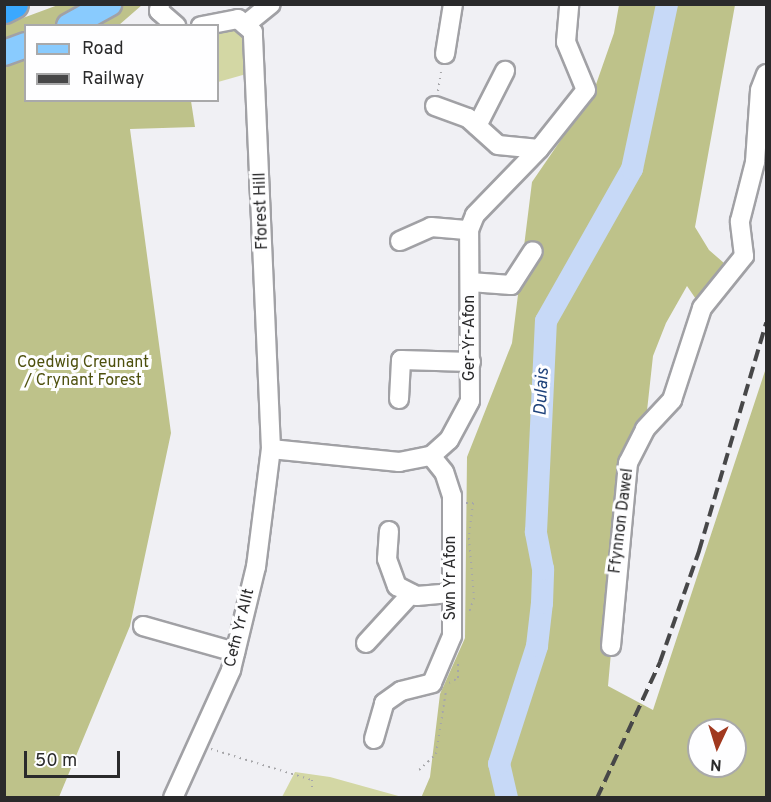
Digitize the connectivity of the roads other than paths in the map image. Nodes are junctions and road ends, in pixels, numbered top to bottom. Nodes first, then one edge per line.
1 (14, 4) edge
2 (109, 4) edge
3 (160, 4) edge
4 (272, 4) edge
5 (453, 4) edge
6 (568, 4) edge
7 (4, 9) edge
8 (73, 24) edge
9 (174, 24) edge
10 (212, 24) edge
11 (245, 25) junction
12 (24, 46) edge
13 (4, 53) edge
14 (445, 54) road end
15 (505, 71) dead end
16 (766, 74) edge
17 (435, 106) road end
18 (477, 126) junction
19 (539, 149) junction
20 (469, 230) junction
21 (400, 242) dead end
22 (533, 251) dead end
23 (470, 282) junction
24 (471, 362) junction
25 (399, 399) dead end
26 (271, 449) junction
27 (431, 456) junction
28 (389, 531) dead end
29 (450, 593) junction
30 (411, 594) junction
31 (144, 626) dead end
32 (366, 643) dead end
33 (611, 646) dead end
34 (235, 652) junction
35 (374, 740) dead end
36 (173, 798) edge

1 - 7 highway
2 - 8 main road
3 - 9 street
4 - 11 street
5 - 14 street
6 - 19 street
10 - 11 street
11 - 26 street, Fforest Hill
12 - 13 main road
15 - 18 street
16 - 33 street, Ffynnon Dawel
17 - 18 street
18 - 19 street
19 - 20 street
20 - 21 street
20 - 23 street, Ger-Yr-Afon
22 - 23 street
23 - 24 street, Ger-Yr-Afon
24 - 25 street
24 - 27 street, Ger-Yr-Afon
26 - 27 street
26 - 34 street, Cefn Yr Allt
27 - 29 street, Swn Yr Afon
28 - 30 street
29 - 30 street
29 - 35 street, Swn Yr Afon
30 - 32 street
31 - 34 street
34 - 36 street, Cefn Yr Allt

